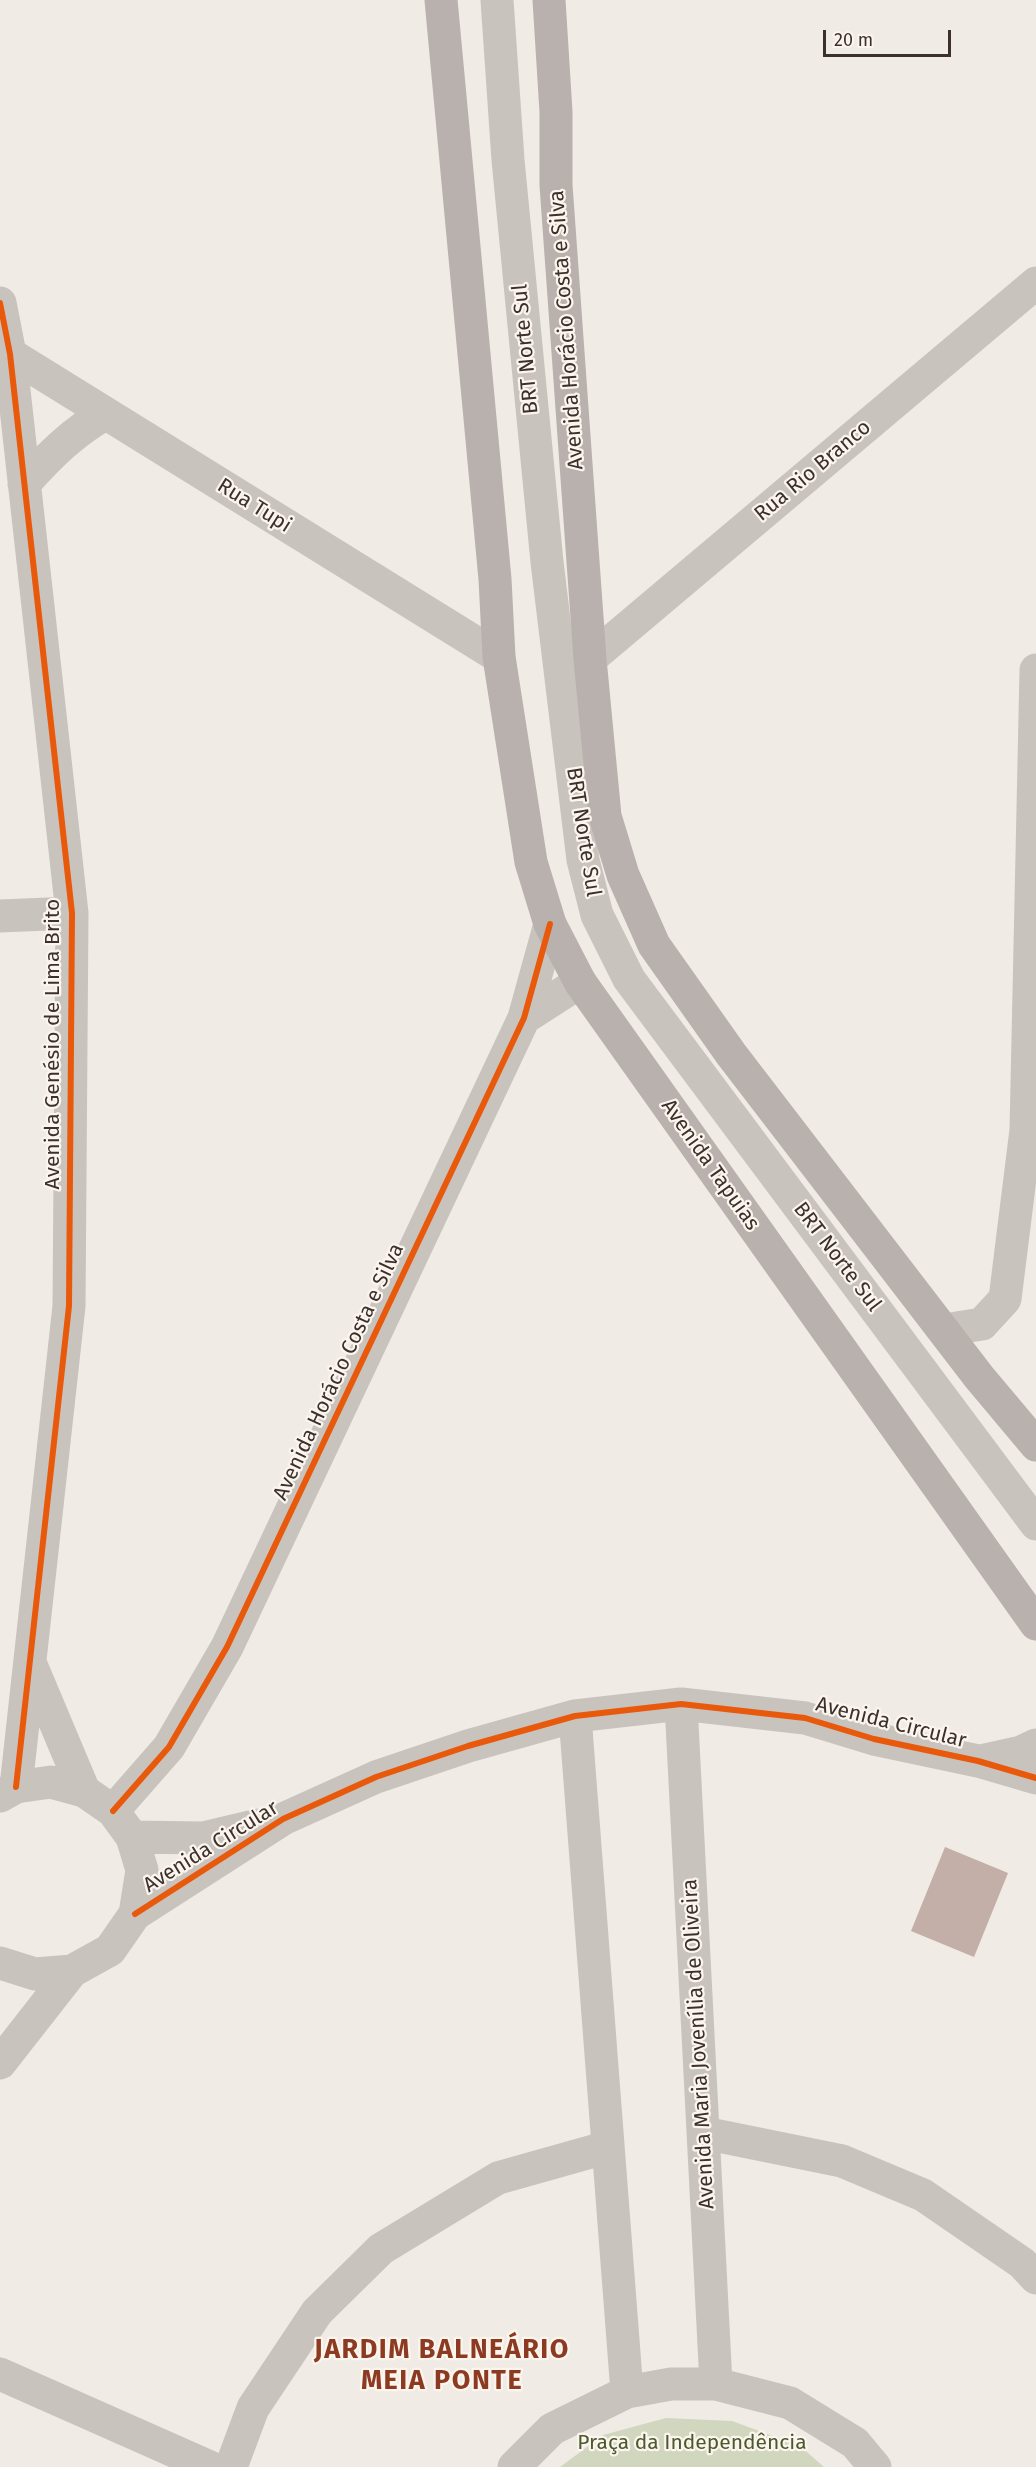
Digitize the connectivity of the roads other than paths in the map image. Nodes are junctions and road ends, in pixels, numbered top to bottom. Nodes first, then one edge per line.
1 (441, 0) edge
2 (497, 0) edge
3 (549, 0) edge
4 (1036, 283) edge
5 (0, 303) edge
6 (10, 354) junction
7 (105, 414) junction
8 (24, 484) junction
9 (499, 657) junction
10 (590, 659) junction
11 (1036, 670) edge
12 (1035, 792) edge
13 (72, 913) junction
14 (0, 916) edge
15 (550, 924) junction
16 (580, 982) junction
17 (524, 1018) junction
18 (1026, 1130) junction
19 (1036, 1170) edge
20 (944, 1330) junction
21 (1036, 1445) edge
22 (1036, 1524) edge
23 (1036, 1624) edge
24 (30, 1664) junction
25 (681, 1704) junction
26 (575, 1716) junction
27 (1036, 1745) edge
28 (978, 1761) junction
29 (1036, 1778) edge
30 (8, 1791) edge
31 (84, 1791) junction
32 (113, 1811) junction
33 (283, 1819) junction
34 (132, 1837) junction
35 (135, 1914) junction
36 (0, 1963) edge
37 (72, 1971) junction
38 (0, 2063) edge
39 (704, 2133) junction
40 (608, 2147) junction
41 (1036, 2278) edge
42 (0, 2374) edge
43 (716, 2384) junction
44 (627, 2392) junction
45 (210, 2467) edge
46 (231, 2467) edge
47 (514, 2467) edge
48 (875, 2467) edge

1 - 9 main road
2 - 22 street, BRT Norte Sul
3 - 10 main road, Avenida Horácio Costa e Silva
4 - 10 street, Rua Rio Branco
5 - 6 street, Avenida Genésio de Lima Brito
6 - 7 street, Rua Tupi
6 - 8 street, Avenida Genésio de Lima Brito
7 - 8 street
7 - 9 street, Rua Tupi
8 - 13 street, Avenida Genésio de Lima Brito
9 - 15 main road, Avenida Tapuias
10 - 20 main road
11 - 12 street
12 - 18 street
13 - 14 street
13 - 24 street, Avenida Genésio de Lima Brito
15 - 16 main road, Avenida Tapuias
15 - 17 street, Avenida Horácio Costa e Silva
16 - 17 street
16 - 23 main road, Avenida Tapuias
17 - 32 street, Avenida Horácio Costa e Silva
18 - 19 street
18 - 20 street
20 - 21 main road
24 - 30 street, Avenida Genésio de Lima Brito
24 - 31 street, Avenida Genésio de Lima Brito
25 - 26 street, Avenida Circular
25 - 28 street, Avenida Circular
25 - 39 street, Avenida Maria Jovenília de Oliveira
26 - 33 street, Avenida Circular
26 - 40 street
27 - 28 street, Avenida Circular
28 - 29 street, Avenida Circular
30 - 31 street
31 - 32 street
32 - 34 street
33 - 34 street, Avenida Circular
33 - 35 street, Avenida Circular
34 - 35 street
35 - 37 street
36 - 37 street
37 - 38 street
39 - 41 street
39 - 43 street, Avenida Maria Jovenília de Oliveira
40 - 44 street
40 - 46 street
42 - 45 street
43 - 44 street
43 - 48 street
44 - 47 street

